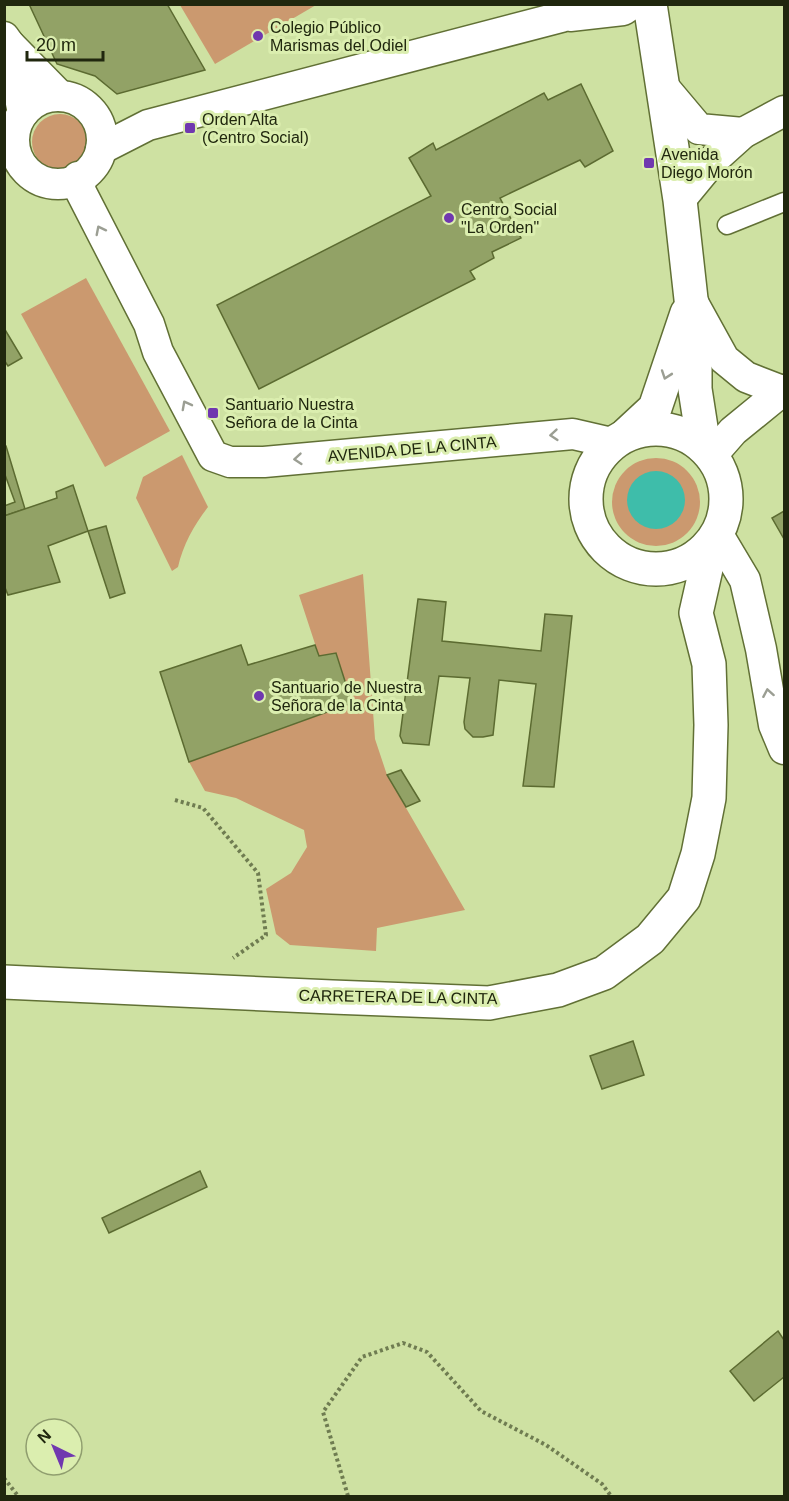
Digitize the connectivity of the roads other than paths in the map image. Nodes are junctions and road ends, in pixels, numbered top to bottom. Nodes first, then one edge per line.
1 (592, 4) edge
2 (642, 6) edge
3 (561, 16) junction
4 (7, 40) edge
5 (662, 86) junction
6 (60, 96) junction
7 (784, 111) edge
8 (96, 117) junction
9 (147, 125) junction
10 (699, 129) junction
11 (12, 132) edge
12 (743, 133) junction
13 (101, 149) junction
14 (674, 160) junction
15 (713, 160) junction
16 (78, 177) junction
17 (680, 200) junction
18 (784, 203) edge
19 (727, 225) dead end
20 (691, 299) junction
21 (783, 390) edge
22 (619, 438) junction
23 (708, 451) junction
24 (715, 537) junction
25 (650, 569) junction
26 (696, 613) junction
27 (784, 749) edge
28 (4, 982) edge

1 - 3 street
2 - 3 street
2 - 5 main road
3 - 9 street
4 - 6 street
4 - 11 street
5 - 10 street
5 - 14 main road
6 - 8 street
6 - 11 street
7 - 12 street
8 - 9 street
8 - 13 street
9 - 13 street
10 - 12 street
10 - 14 street
11 - 16 street
12 - 15 street
13 - 16 street
14 - 15 street
14 - 17 main road
15 - 17 street
22 -> 16 street, AVENIDA DE LA CINTA
17 - 20 main road
18 - 19 street
20 - 21 street
20 -> 22 main road
20 - 23 main road
21 - 23 street
22 - 23 main road
22 - 25 main road
23 - 24 main road
24 - 25 main road
24 - 26 main road, CARRETERA DE LA CINTA
27 -> 24 street
25 - 26 main road
26 - 28 main road, CARRETERA DE LA CINTA

